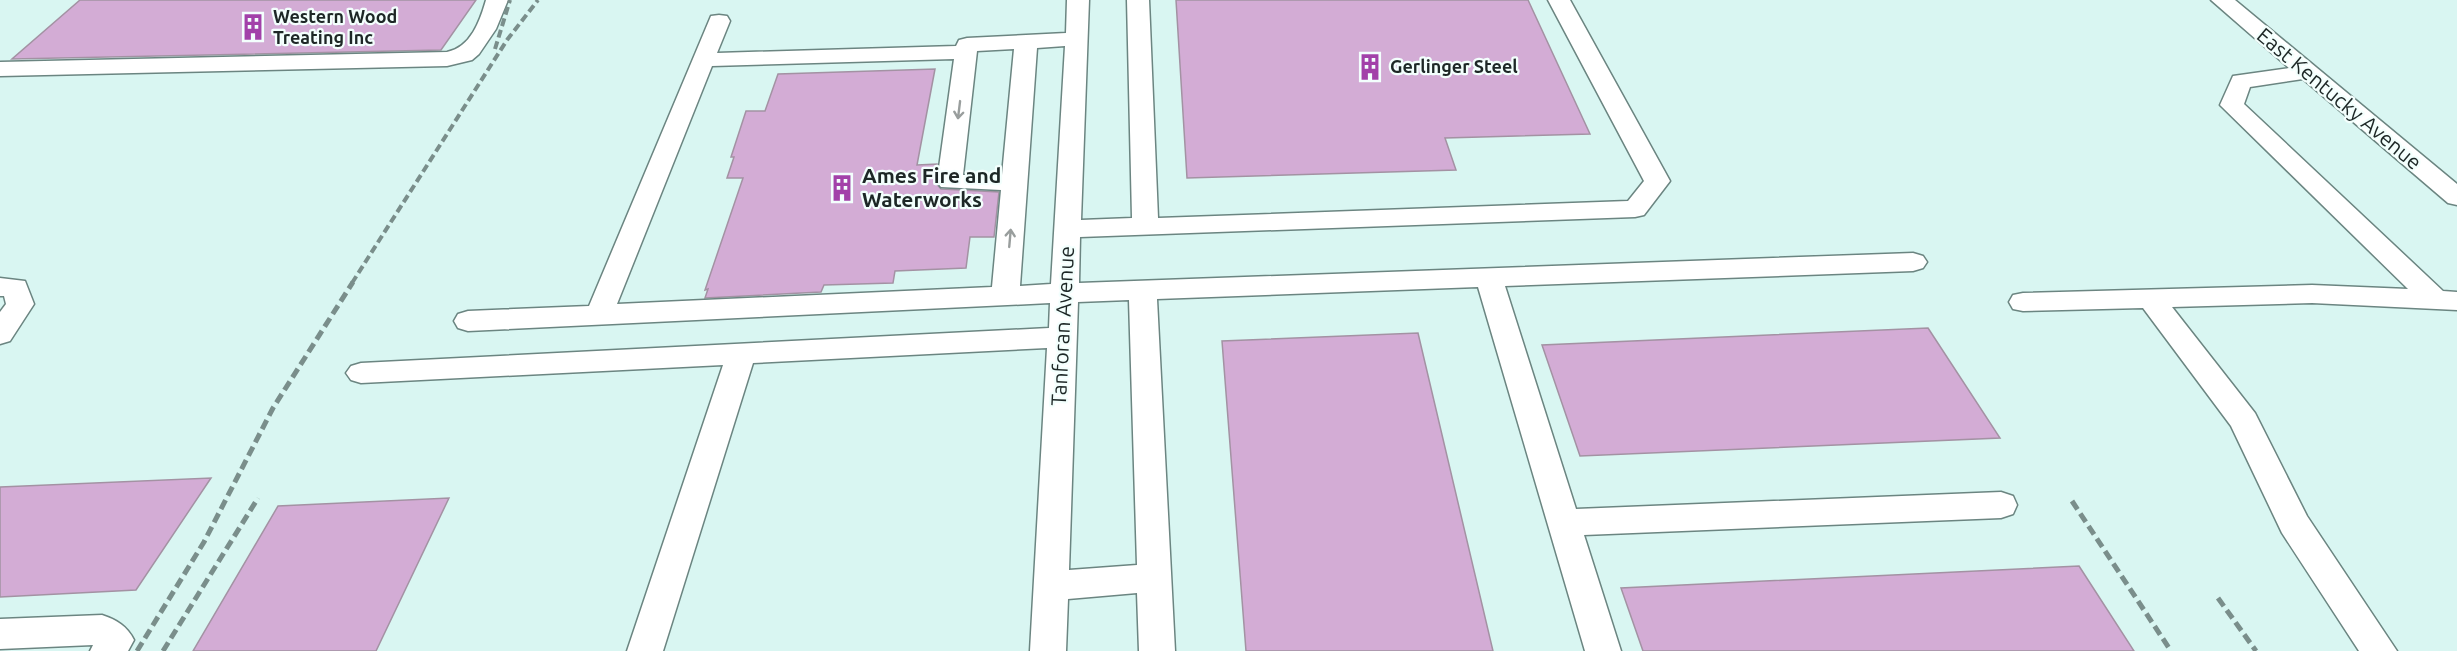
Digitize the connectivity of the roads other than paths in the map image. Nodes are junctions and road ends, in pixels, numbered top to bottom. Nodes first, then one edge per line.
1 (497, 0) edge
2 (1078, 0) edge
3 (1138, 0) edge
4 (1559, 0) edge
5 (2222, 0) edge
6 (719, 21) dead end
7 (1076, 39) junction
8 (1026, 43) junction
9 (966, 52) junction
10 (703, 60) junction
11 (0, 69) edge
12 (2308, 72) junction
13 (1014, 183) junction
14 (2457, 197) edge
15 (1145, 227) junction
16 (1067, 229) junction
17 (1913, 262) dead end
18 (1489, 278) junction
19 (0, 287) edge
20 (1143, 290) junction
21 (1064, 293) junction
22 (1005, 296) junction
23 (2150, 298) junction
24 (2446, 299) edge
25 (2023, 302) dead end
26 (599, 315) junction
27 (468, 321) dead end
28 (0, 334) edge
29 (1062, 337) junction
30 (741, 354) junction
31 (361, 374) dead end
32 (2001, 505) dead end
33 (1564, 523) junction
34 (1154, 578) junction
35 (1051, 586) junction
36 (0, 634) edge
37 (108, 651) edge
38 (645, 651) edge
39 (1048, 651) edge
40 (1157, 651) edge
41 (1603, 651) edge
42 (2379, 651) edge

1 - 11 street
2 - 7 street, Tanforan Avenue
3 - 15 street
4 - 15 street
5 - 12 street, East Kentucky Avenue
6 - 10 street
7 - 8 street
7 - 16 street, Tanforan Avenue
8 - 9 street
8 - 13 street
9 - 10 street
9 -> 13 street
10 - 26 street
12 - 14 street, East Kentucky Avenue
12 - 24 street
22 -> 13 street
15 - 16 street
16 - 21 street, Tanforan Avenue
17 - 18 street
18 - 20 street
18 - 33 street
19 - 28 street
20 - 21 street
20 - 34 street
21 - 22 street
21 - 29 street, Tanforan Avenue
22 - 26 street
23 - 24 street
23 - 25 street
23 - 42 street
26 - 27 street
29 - 30 street
29 - 35 street, Tanforan Avenue
30 - 31 street
30 - 38 street
32 - 33 street
33 - 41 street
34 - 35 street
34 - 40 street
35 - 39 street, Tanforan Avenue
36 - 37 street

